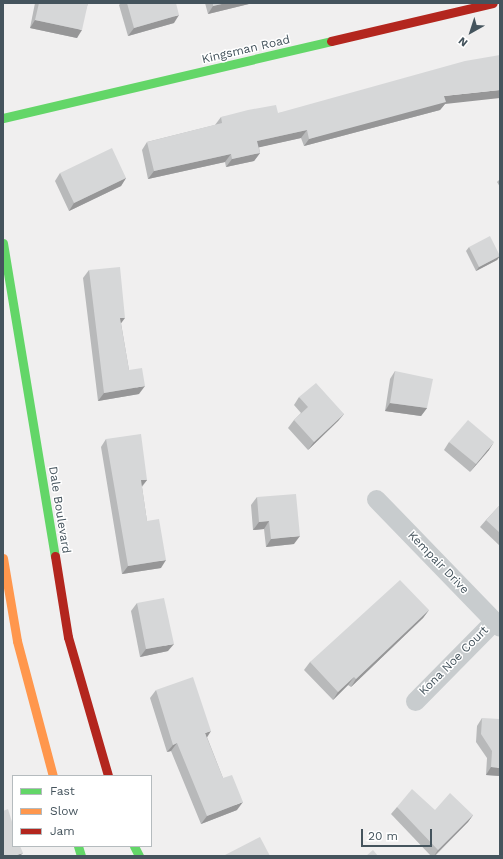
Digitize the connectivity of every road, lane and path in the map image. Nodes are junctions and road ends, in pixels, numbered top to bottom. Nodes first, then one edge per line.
1 (493, 3) edge
2 (3, 118) edge
3 (3, 243) edge
4 (376, 499) dead end
5 (3, 558) edge
6 (497, 624) edge
7 (415, 701) dead end
8 (53, 775) edge
9 (108, 775) edge
10 (134, 847) edge
11 (139, 856) edge

1 - 2 main road, Kingsman Road
3 - 9 main road, Dale Boulevard
4 - 6 street, Kempair Drive
5 - 8 main road
6 - 7 street, Kona Noe Court
10 - 11 main road

